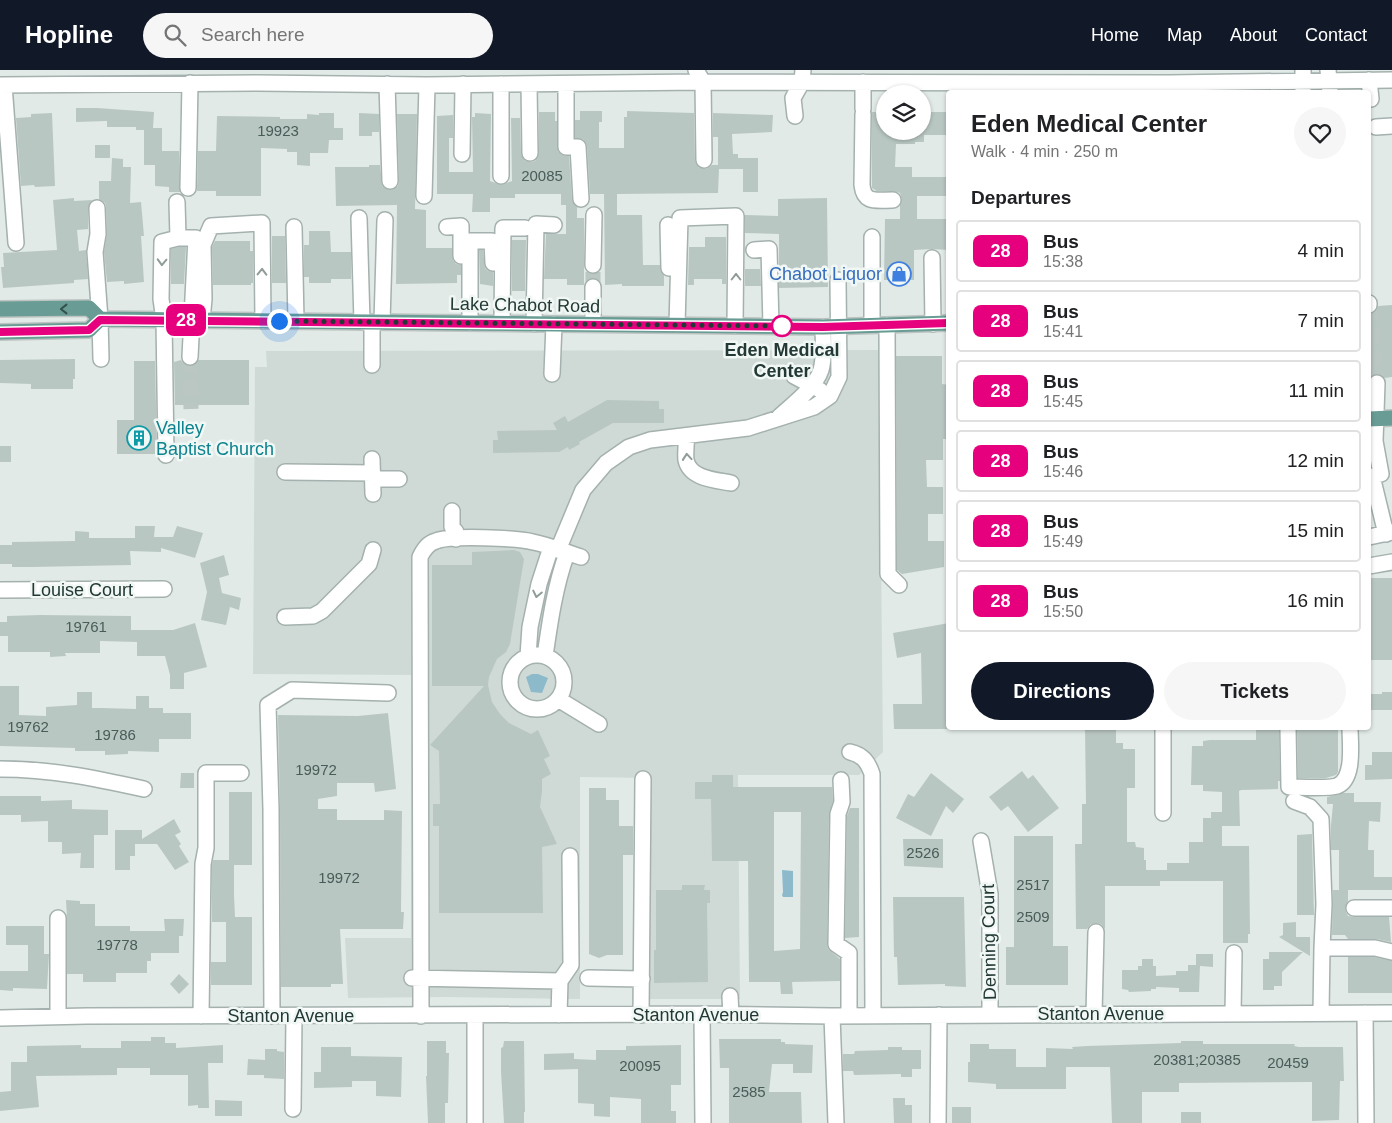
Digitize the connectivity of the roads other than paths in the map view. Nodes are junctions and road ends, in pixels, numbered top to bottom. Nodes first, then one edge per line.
1 (257, 76) edge
2 (314, 76) edge
3 (700, 76) edge
4 (803, 76) edge
5 (889, 76) edge
6 (1071, 76) edge
7 (1168, 76) edge
8 (34, 77) edge
9 (124, 77) edge
10 (167, 77) edge
11 (408, 77) edge
12 (548, 77) edge
13 (652, 77) edge
14 (982, 77) edge
15 (1381, 77) edge
16 (473, 79) edge
17 (508, 79) edge
18 (1215, 81) edge
19 (1303, 81) edge
20 (1329, 81) edge
21 (1354, 81) edge
22 (863, 82) junction
23 (1030, 82) edge
24 (190, 83) junction
25 (387, 84) junction
26 (427, 84) junction
27 (529, 84) junction
28 (566, 84) junction
29 (2, 85) edge
30 (1196, 87) edge
31 (1252, 87) edge
32 (967, 88) edge
33 (1135, 88) edge
34 (1371, 99) dead end
35 (794, 116) dead end
36 (1392, 126) edge
37 (1376, 127) dead end
38 (530, 153) dead end
39 (462, 154) dead end
40 (704, 160) dead end
41 (501, 176) dead end
42 (390, 181) dead end
43 (188, 188) dead end
44 (424, 196) dead end
45 (582, 199) dead end
46 (893, 200) dead end
47 (177, 202) dead end
48 (97, 208) dead end
49 (594, 215) dead end
50 (359, 218) dead end
51 (385, 220) dead end
52 (554, 225) dead end
53 (668, 225) dead end
54 (294, 227) dead end
55 (447, 227) dead end
56 (525, 228) dead end
57 (178, 238) junction
58 (872, 238) dead end
59 (16, 243) dead end
60 (754, 250) dead end
61 (932, 258) dead end
62 (493, 263) dead end
63 (593, 265) tunnel mouth
64 (838, 280) dead end
65 (593, 287) tunnel mouth
66 (0, 309) edge
67 (100, 320) junction
68 (164, 320) junction
69 (197, 320) junction
70 (262, 321) junction
71 (296, 321) junction
72 (372, 322) junction
73 (465, 323) junction
74 (502, 323) junction
75 (946, 323) edge
76 (534, 324) junction
77 (554, 324) junction
78 (593, 324) junction
79 (933, 324) junction
80 (672, 325) junction
81 (887, 325) junction
82 (735, 326) junction
83 (772, 326) junction
84 (830, 326) junction
85 (872, 326) junction
86 (0, 332) edge
87 (190, 357) tunnel mouth
88 (101, 359) dead end
89 (372, 365) dead end
90 (552, 374) dead end
91 (794, 376) dead end
92 (1378, 383) tunnel mouth
93 (812, 385) junction
94 (830, 396) junction
95 (1392, 418) edge
96 (1372, 419) edge
97 (776, 420) junction
98 (686, 436) junction
99 (166, 455) dead end
100 (285, 472) dead end
101 (398, 479) dead end
102 (731, 483) dead end
103 (456, 511) dead end
104 (1389, 533) edge
105 (456, 535) junction
106 (1371, 537) edge
107 (373, 550) dead end
108 (564, 552) junction
109 (1392, 562) edge
110 (1371, 566) edge
111 (899, 585) dead end
112 (0, 590) edge
113 (164, 590) dead end
114 (285, 617) dead end
115 (528, 656) junction
116 (545, 656) junction
117 (388, 693) dead end
118 (558, 699) junction
119 (599, 724) dead end
120 (1163, 730) edge
121 (1288, 730) edge
122 (1350, 730) edge
123 (850, 752) dead end
124 (0, 769) edge
125 (241, 773) dead end
126 (643, 779) dead end
127 (841, 780) dead end
128 (144, 789) dead end
129 (1294, 801) dead end
130 (1163, 813) dead end
131 (981, 841) dead end
132 (570, 856) dead end
133 (1354, 908) dead end
134 (1392, 908) edge
135 (58, 918) dead end
136 (1096, 932) dead end
137 (1322, 948) junction
138 (1392, 952) edge
139 (1234, 953) dead end
140 (415, 978) junction
141 (588, 978) dead end
142 (642, 978) junction
143 (560, 980) junction
144 (730, 996) dead end
145 (1321, 1013) junction
146 (1366, 1013) junction
147 (1392, 1013) edge
148 (702, 1014) junction
149 (939, 1014) junction
150 (990, 1014) junction
151 (1094, 1014) junction
152 (1233, 1014) junction
153 (559, 1015) junction
154 (641, 1015) junction
155 (731, 1015) junction
156 (872, 1015) junction
157 (58, 1016) junction
158 (202, 1016) junction
159 (272, 1016) junction
160 (294, 1016) junction
161 (421, 1016) junction
162 (474, 1016) junction
163 (832, 1016) junction
164 (849, 1016) junction
165 (0, 1018) edge
166 (293, 1109) dead end
167 (475, 1123) edge
168 (703, 1123) edge
169 (836, 1123) edge
170 (938, 1123) edge
171 (1366, 1123) edge

1 - 2 street
1 - 24 street
2 - 25 street
3 - 4 street
3 - 13 street
3 - 40 street
4 - 22 street
4 - 35 street
5 - 22 street
5 - 32 street
6 - 23 street
6 - 33 street
7 - 30 street
7 - 33 street
8 - 9 street
8 - 29 street
9 - 10 street
10 - 24 street
11 - 25 street
11 - 26 street
12 - 27 street
12 - 28 street
13 - 28 street
14 - 23 street
14 - 32 street
15 - 21 street
15 - 34 street
16 - 17 street
16 - 26 street
16 - 39 street
17 - 27 street
17 - 41 street
18 - 30 street
18 - 31 street
19 - 20 street
19 - 31 street
20 - 21 street
22 - 46 street
24 - 43 street
25 - 42 street
26 - 44 street
27 - 38 street
28 - 45 street
29 - 59 street
36 - 37 street
47 - 57 street
48 - 67 street
49 - 63 street
50 - 72 street
51 - 72 street
52 - 76 street
53 - 80 street
54 - 71 street
55 - 73 street
56 - 74 street
57 -> 68 street
57 - 69 street
58 - 85 street
60 - 83 street
61 - 79 street
62 - 73 street
64 - 84 street
65 - 78 street
67 -> 66 main road
67 - 68 main road, Lake Chabot Road
67 - 86 main road, Lake Chabot Road
67 - 88 street
68 - 69 main road, Lake Chabot Road
68 - 99 street
69 - 70 main road, Lake Chabot Road
70 -> 69 street
69 - 87 street
70 - 71 main road, Lake Chabot Road
71 - 72 main road, Lake Chabot Road
72 - 73 main road, Lake Chabot Road
72 - 89 street
73 - 74 main road, Lake Chabot Road
74 - 76 main road, Lake Chabot Road
75 - 79 main road, Lake Chabot Road
76 - 77 main road, Lake Chabot Road
77 - 78 main road, Lake Chabot Road
77 - 90 street
78 - 80 main road, Lake Chabot Road
79 - 81 main road, Lake Chabot Road
80 - 82 main road, Lake Chabot Road
82 -> 80 street
81 - 85 main road, Lake Chabot Road
81 - 111 street
82 - 83 main road, Lake Chabot Road
83 - 84 main road, Lake Chabot Road
84 - 85 main road, Lake Chabot Road
84 - 93 street
84 - 94 street
91 - 93 street
92 - 96 street
93 - 94 street
93 - 97 street
94 - 97 street
95 - 96 main road
96 - 104 street
97 - 98 street
102 -> 98 street
98 - 108 street
100 - 101 street
103 - 105 street
104 - 106 street
105 - 108 street
105 - 140 street
107 - 114 street
108 -> 115 street
108 - 116 street
109 - 110 street
112 - 113 street, Louise Court
115 - 116 street
115 - 118 street
116 - 118 street
117 - 159 street
118 - 119 street
120 - 130 street
121 - 122 street
123 - 156 street
124 - 128 street
125 - 158 street
126 - 142 street
127 - 164 street
129 - 137 street
131 - 150 street, Denning Court
132 - 143 street
133 - 134 street
135 - 157 street
136 - 151 street
137 - 138 street
137 - 145 street
139 - 152 street
140 - 143 street
140 - 161 street
141 - 142 street
142 - 154 street
143 - 153 street
144 - 155 street
145 - 146 street, Stanton Avenue
145 - 152 street, Stanton Avenue
146 - 147 street, Stanton Avenue
146 - 171 street
148 - 154 street, Stanton Avenue
148 - 155 street, Stanton Avenue
148 - 168 street
149 - 150 street, Stanton Avenue
149 - 156 street, Stanton Avenue
149 - 170 street
150 - 151 street, Stanton Avenue
151 - 152 street, Stanton Avenue
153 - 154 street, Stanton Avenue
153 - 162 street, Stanton Avenue
155 - 163 street, Stanton Avenue
156 - 164 street, Stanton Avenue
157 - 158 street, Stanton Avenue
157 - 165 street, Stanton Avenue
158 - 159 street, Stanton Avenue
159 - 160 street, Stanton Avenue
160 - 161 street, Stanton Avenue
160 - 166 street
161 - 162 street, Stanton Avenue
162 - 167 street
163 - 164 street, Stanton Avenue
163 - 169 street

